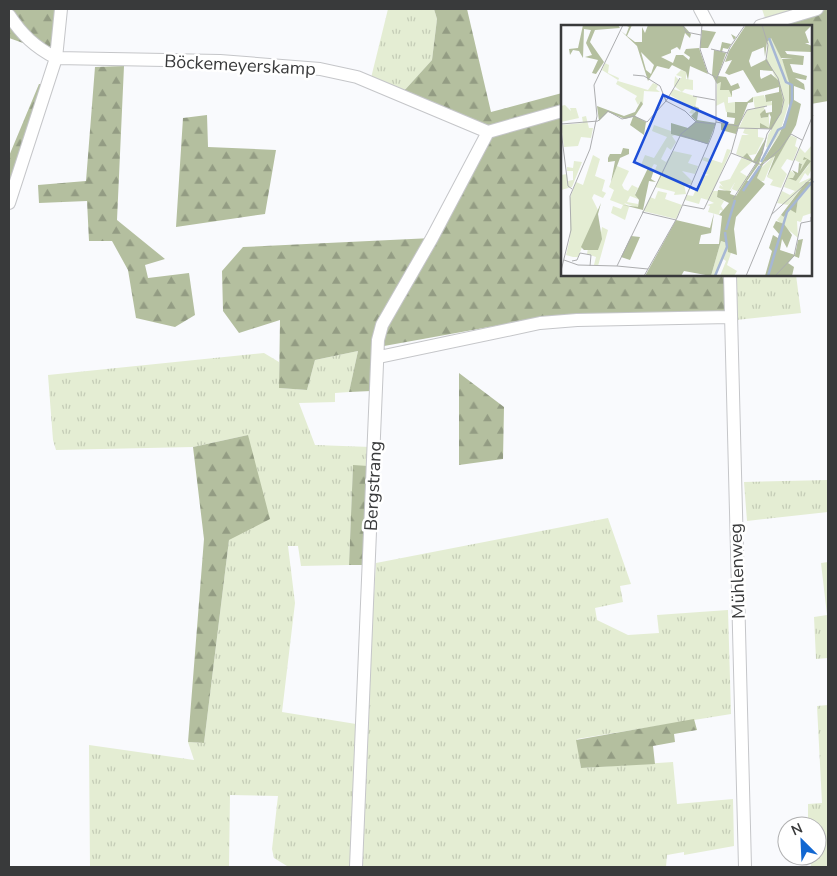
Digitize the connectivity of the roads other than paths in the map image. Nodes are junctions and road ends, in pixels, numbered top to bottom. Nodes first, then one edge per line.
1 (61, 9) edge
2 (700, 9) edge
3 (817, 9) edge
4 (9, 15) edge
5 (708, 25) edge
6 (763, 25) edge
7 (56, 58) junction
8 (561, 111) edge
9 (488, 132) junction
10 (9, 203) edge
11 (730, 276) edge
12 (730, 317) junction
13 (379, 357) junction
14 (356, 867) edge
15 (745, 867) edge

1 - 7 street
2 - 5 street
3 - 6 street
4 - 7 street
7 - 9 street, Böckemeyerskamp
7 - 10 street
8 - 9 street
9 - 13 street, Bergstrang
11 - 12 street, Mühlenweg
12 - 13 street
12 - 15 street, Mühlenweg
13 - 14 street, Bergstrang

